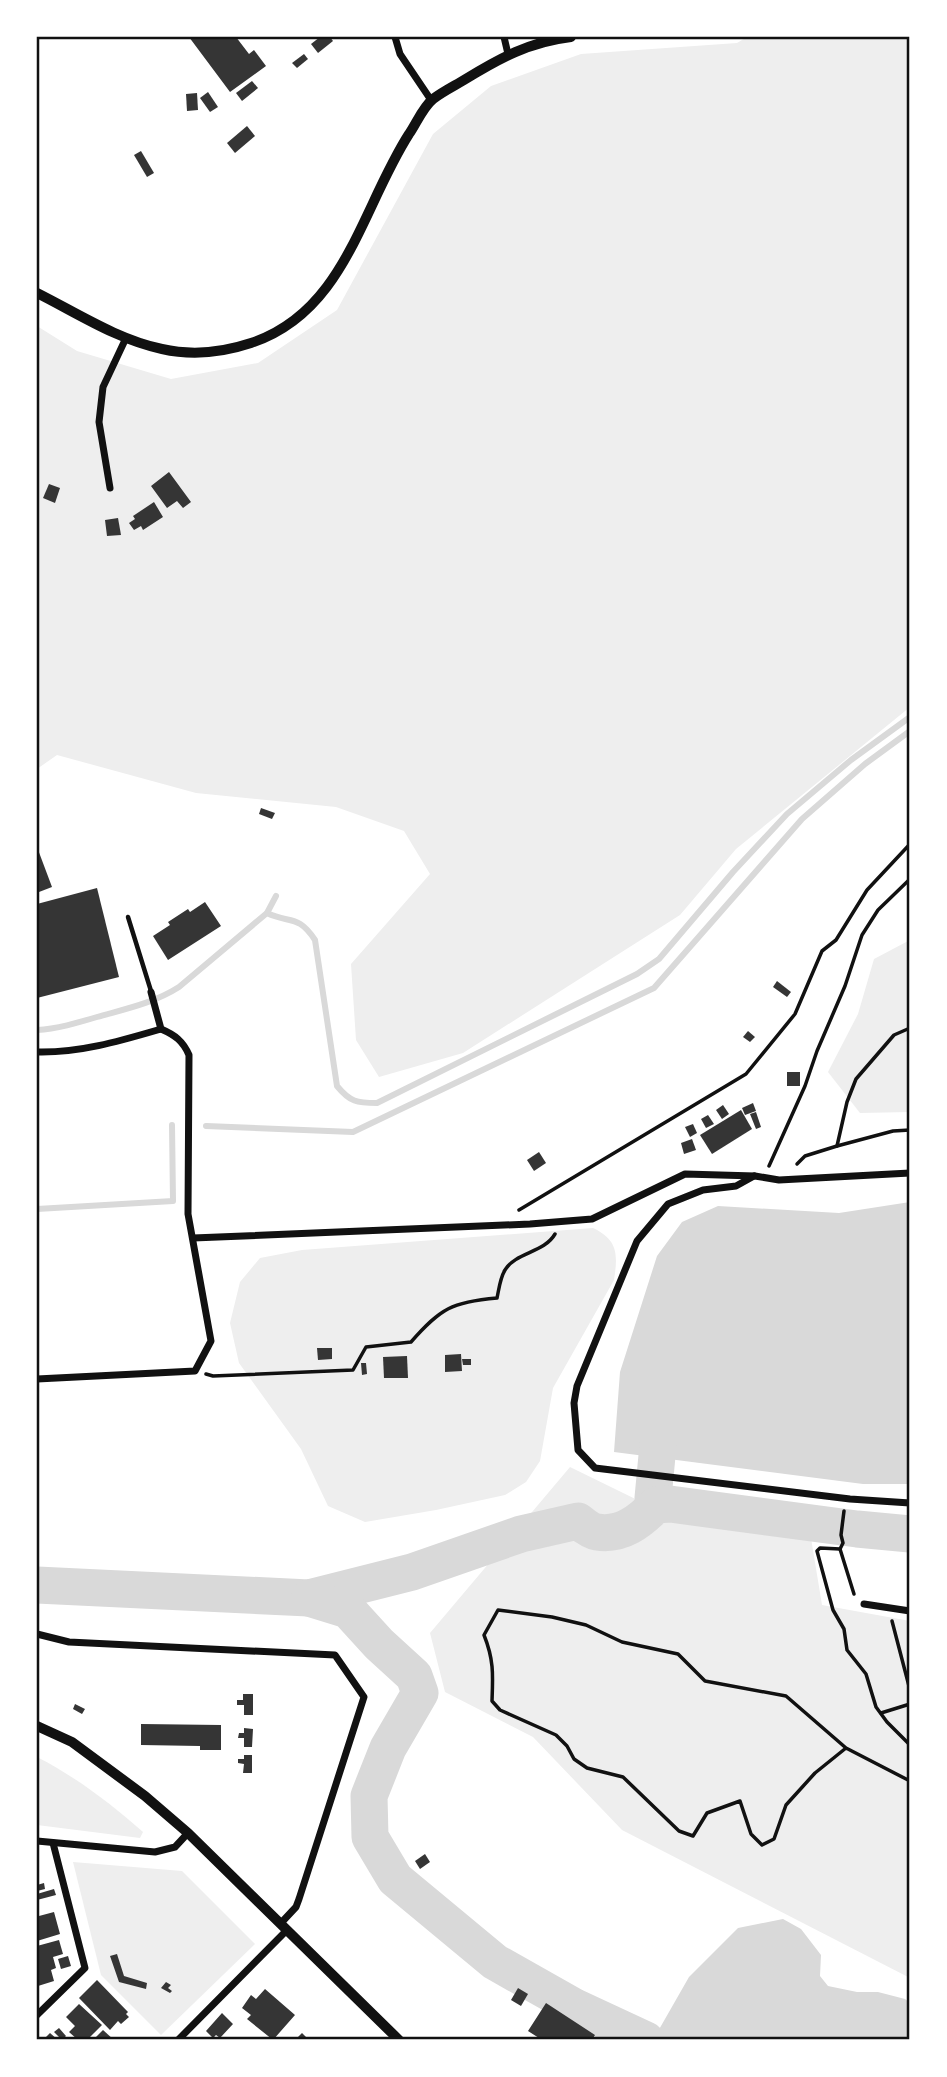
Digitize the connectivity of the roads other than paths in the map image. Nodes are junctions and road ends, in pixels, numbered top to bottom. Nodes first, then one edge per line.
1 (395, 37) edge
2 (504, 37) edge
3 (571, 37) edge
4 (508, 54) junction
5 (431, 100) junction
6 (37, 293) edge
7 (126, 338) junction
8 (110, 488) dead end
9 (128, 917) dead end
10 (151, 992) joint
11 (161, 1029) junction
12 (37, 1052) edge
13 (910, 1173) edge
14 (755, 1176) junction
15 (193, 1238) junction
16 (37, 1379) edge
17 (910, 1503) edge
18 (864, 1604) road end
19 (910, 1611) edge
20 (37, 1634) edge
21 (37, 1726) edge
22 (188, 1833) junction
23 (37, 1841) edge
24 (53, 1843) junction
25 (284, 1926) junction
26 (37, 2015) edge
27 (178, 2040) edge
28 (399, 2040) edge

1 - 5 street
2 - 4 street
3 - 4 street
4 - 5 street
5 - 7 street
6 - 7 street
7 - 8 street
9 - 10 lane
10 - 11 street
11 - 12 street
11 - 15 street
13 - 14 street
14 - 15 street
14 - 17 street
15 - 16 street
18 - 19 street
20 - 25 street
21 - 22 street
22 - 24 street
22 - 25 street
23 - 24 street
24 - 26 street
25 - 27 street
25 - 28 street

